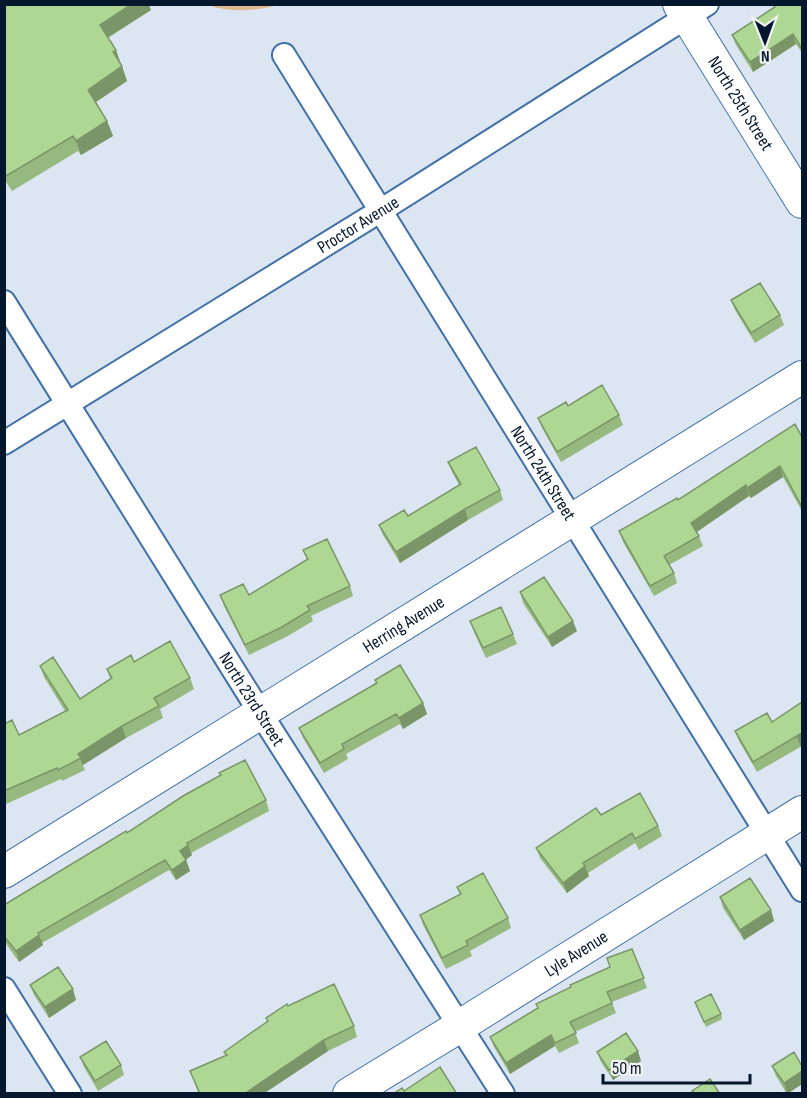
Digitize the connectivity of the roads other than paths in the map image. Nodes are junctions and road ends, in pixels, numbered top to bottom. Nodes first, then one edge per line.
1 (691, 9) edge
2 (284, 55) dead end
3 (802, 202) edge
4 (380, 211) junction
5 (4, 302) edge
6 (802, 377) edge
7 (67, 404) junction
8 (4, 443) edge
9 (573, 521) junction
10 (261, 714) junction
11 (802, 812) edge
12 (767, 834) junction
13 (4, 872) edge
14 (802, 890) edge
15 (4, 989) edge
16 (460, 1026) junction
17 (70, 1094) edge
18 (349, 1094) edge
19 (503, 1094) edge

1 - 3 main road, North 25th Street
1 - 4 street, Proctor Avenue
2 - 4 street, North 24th Street
4 - 7 street, Proctor Avenue
4 - 9 street, North 24th Street
5 - 7 street, North 23rd Street
6 - 9 main road, Herring Avenue
7 - 8 street, Proctor Avenue
7 - 10 street, North 23rd Street
9 - 10 main road, Herring Avenue
9 - 12 street, North 24th Street
10 - 13 main road, Herring Avenue
10 - 16 street, North 23rd Street
11 - 12 main road, Lyle Avenue
12 - 14 street, North 24th Street
12 - 16 main road, Lyle Avenue
15 - 17 street
16 - 18 main road, Lyle Avenue
16 - 19 street, North 23rd Street

